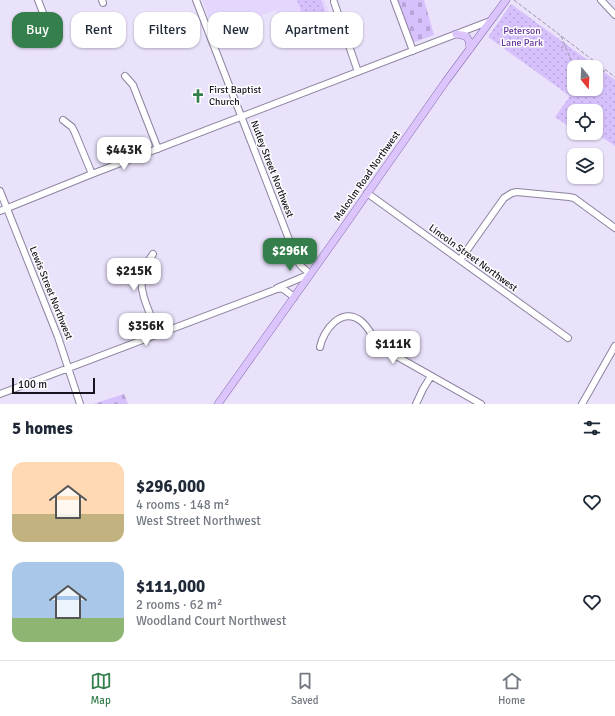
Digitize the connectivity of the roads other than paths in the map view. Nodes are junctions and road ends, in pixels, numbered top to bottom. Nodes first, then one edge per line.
1 (38, 0) edge
2 (196, 0) edge
3 (394, 0) edge
4 (506, 0) edge
5 (601, 0) edge
6 (334, 2) dead end
7 (43, 12) edge
8 (615, 15) edge
9 (490, 21) junction
10 (456, 34) junction
11 (470, 49) junction
12 (413, 51) junction
13 (358, 72) junction
14 (125, 76) dead end
15 (242, 117) junction
16 (63, 120) dead end
17 (158, 149) junction
18 (92, 174) junction
19 (0, 191) edge
20 (367, 193) junction
21 (3, 210) edge
22 (615, 228) edge
23 (153, 254) dead end
24 (460, 260) junction
25 (310, 274) junction
26 (277, 289) junction
27 (294, 297) junction
28 (158, 333) junction
29 (568, 338) dead end
30 (615, 346) edge
31 (320, 347) dead end
32 (69, 368) junction
33 (431, 376) junction
34 (0, 394) edge
35 (80, 404) edge
36 (218, 404) edge
37 (416, 404) edge
38 (481, 404) edge
39 (582, 404) edge

1 - 7 street
2 - 15 street, Nutley Street Northwest
3 - 12 street
4 - 9 main road, Malcolm Road Northwest
5 - 8 street
6 - 13 street
9 - 10 street
9 - 11 main road, Malcolm Road Northwest
10 - 11 main road
10 - 12 street
11 - 20 main road, Malcolm Road Northwest
12 - 13 street
13 - 15 street
14 - 17 street
15 - 17 street
15 - 25 street, Nutley Street Northwest
16 - 18 street
17 - 18 street
18 - 21 street
19 - 21 street, Lewis Street Northwest
20 - 24 street, Lincoln Street Northwest
20 - 25 main road, Malcolm Road Northwest
21 - 32 street, Lewis Street Northwest
22 - 24 street
23 - 28 street
24 - 29 street, Lincoln Street Northwest
25 - 26 street
25 - 27 main road, Malcolm Road Northwest
26 - 27 street
26 - 28 street
27 - 36 main road, Malcolm Road Northwest
28 - 32 street
30 - 39 street
31 - 33 street
32 - 34 street
32 - 35 street, Lewis Street Northwest
33 - 37 street
33 - 38 street

